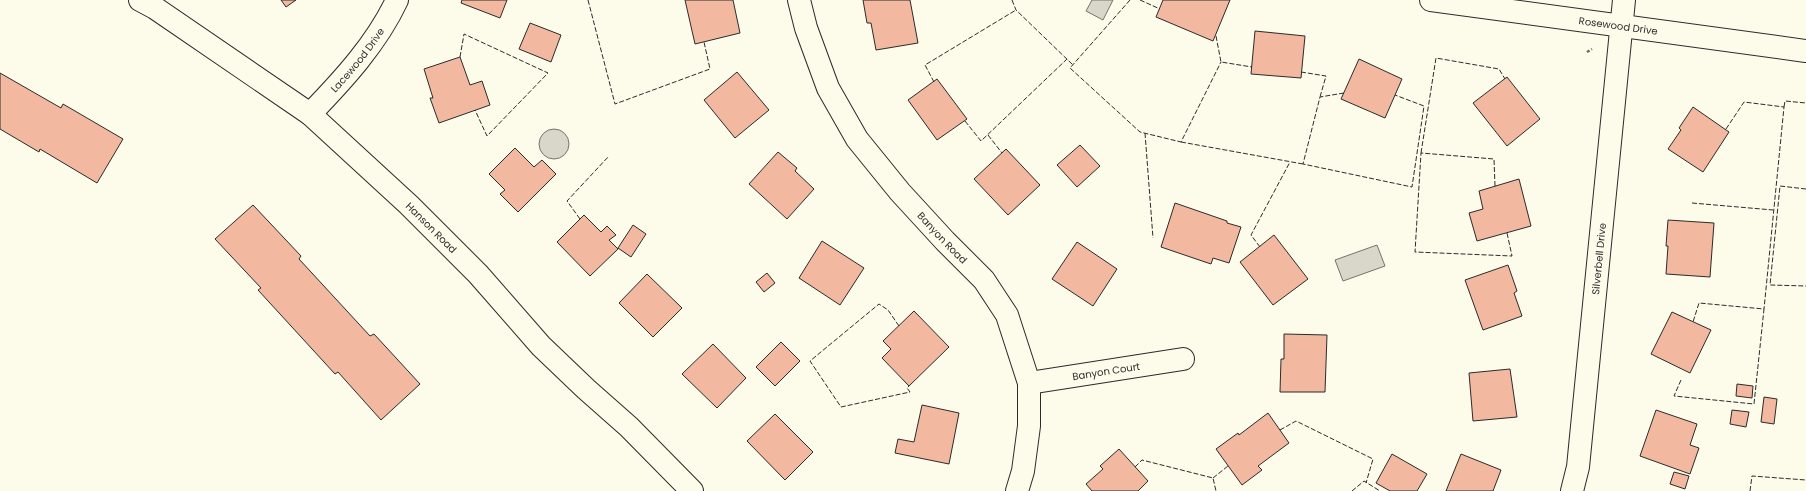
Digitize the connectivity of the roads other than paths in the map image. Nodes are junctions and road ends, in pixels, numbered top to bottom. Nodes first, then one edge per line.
1 (140, 0) edge
2 (397, 0) edge
3 (798, 0) edge
4 (1431, 0) edge
5 (1624, 0) edge
6 (1621, 25) junction
7 (1806, 51) edge
8 (310, 114) junction
9 (1183, 359) dead end
10 (1029, 383) junction
11 (692, 491) edge
12 (1017, 491) edge
13 (1572, 491) edge

1 - 8 street, Hanson Road
2 - 8 street, Lacewood Drive
3 - 10 street, Banyon Road
4 - 6 street, Rosewood Drive
5 - 6 street, Silverbell Drive
6 - 7 street, Rosewood Drive
6 - 13 street, Silverbell Drive
8 - 11 street, Hanson Road
9 - 10 street, Banyon Court
10 - 12 street, Banyon Road

